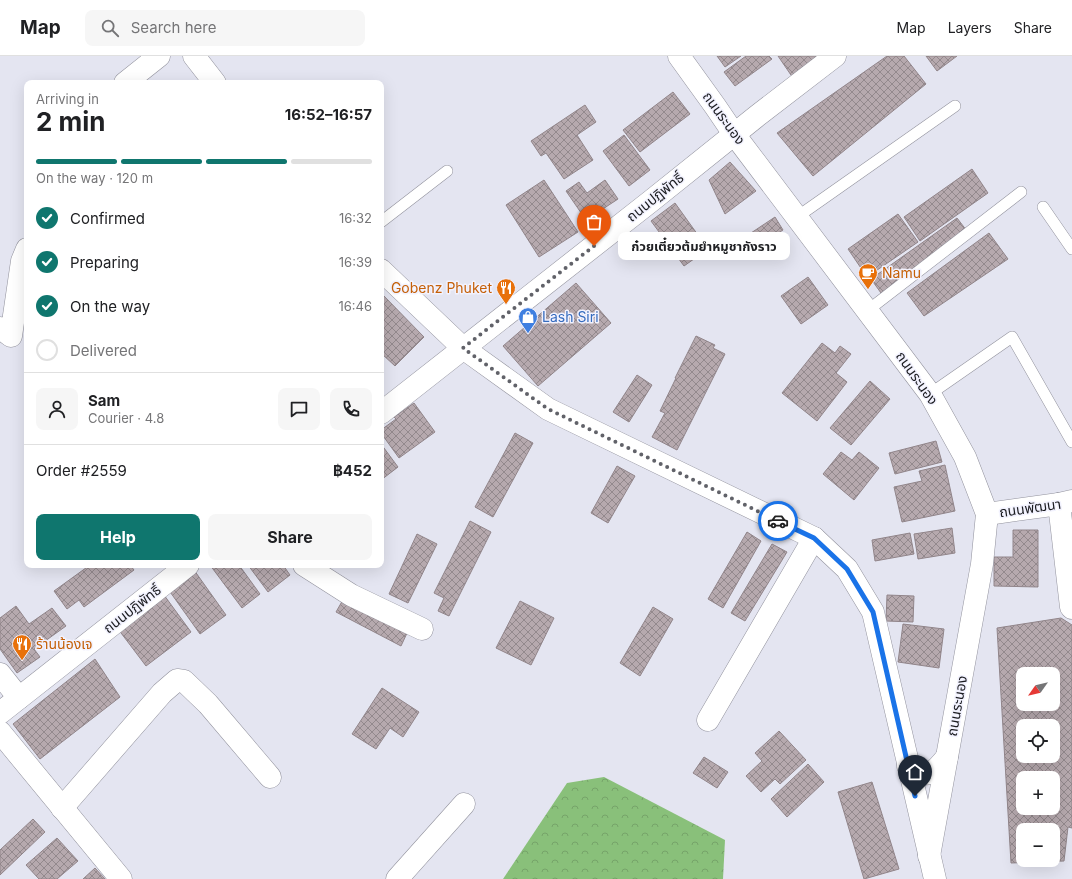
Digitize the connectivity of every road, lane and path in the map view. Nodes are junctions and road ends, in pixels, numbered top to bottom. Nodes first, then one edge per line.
1 (159, 56) edge
2 (194, 56) edge
3 (679, 56) edge
4 (835, 56) edge
5 (129, 80) edge
6 (213, 80) edge
7 (955, 106) dead end
8 (734, 134) junction
9 (447, 171) dead end
10 (1022, 192) dead end
11 (1043, 207) dead end
12 (797, 217) junction
13 (384, 220) edge
14 (1072, 249) edge
15 (24, 256) edge
16 (384, 273) edge
17 (867, 311) junction
18 (0, 328) edge
19 (463, 348) junction
20 (930, 394) junction
21 (384, 411) edge
22 (1072, 442) edge
23 (1065, 503) edge
24 (988, 514) junction
25 (814, 538) junction
26 (184, 568) edge
27 (309, 568) edge
28 (1072, 608) edge
29 (422, 629) dead end
30 (0, 674) edge
31 (19, 698) junction
32 (0, 713) edge
33 (708, 720) dead end
34 (0, 732) edge
35 (947, 757) junction
36 (908, 766) junction
37 (270, 777) dead end
38 (464, 804) dead end
39 (62, 808) junction
40 (929, 856) junction
41 (121, 879) edge
42 (397, 879) edge
43 (935, 879) edge

1 - 5 street
2 - 6 street
3 - 8 street, ถนนระนอง
4 - 8 street, ถนนปฏิพัทธิ์
7 - 12 lane
8 - 12 street, ถนนระนอง
8 - 19 street, ถนนปฏิพัทธิ์
9 - 13 lane
10 - 17 lane
11 - 14 lane
12 - 17 street, ถนนระนอง
15 - 18 street
16 - 19 street
17 - 20 street, ถนนระนอง
19 - 21 street, ถนนปฏิพัทธิ์
19 - 25 street
20 - 22 lane
20 - 24 street, ถนนระนอง
23 - 24 street, ถนนพัฒนา
23 - 28 street
24 - 35 street, ถนนระนอง
25 - 33 street
25 - 36 street
26 - 31 street, ถนนปฏิพัทธิ์
27 - 29 street
30 - 31 street
31 - 32 street, ถนนปฏิพัทธิ์
34 - 39 street
35 - 36 street
35 - 40 street, ถนนระนอง
36 - 40 street
37 - 39 street
38 - 42 street
39 - 41 street
40 - 43 street

